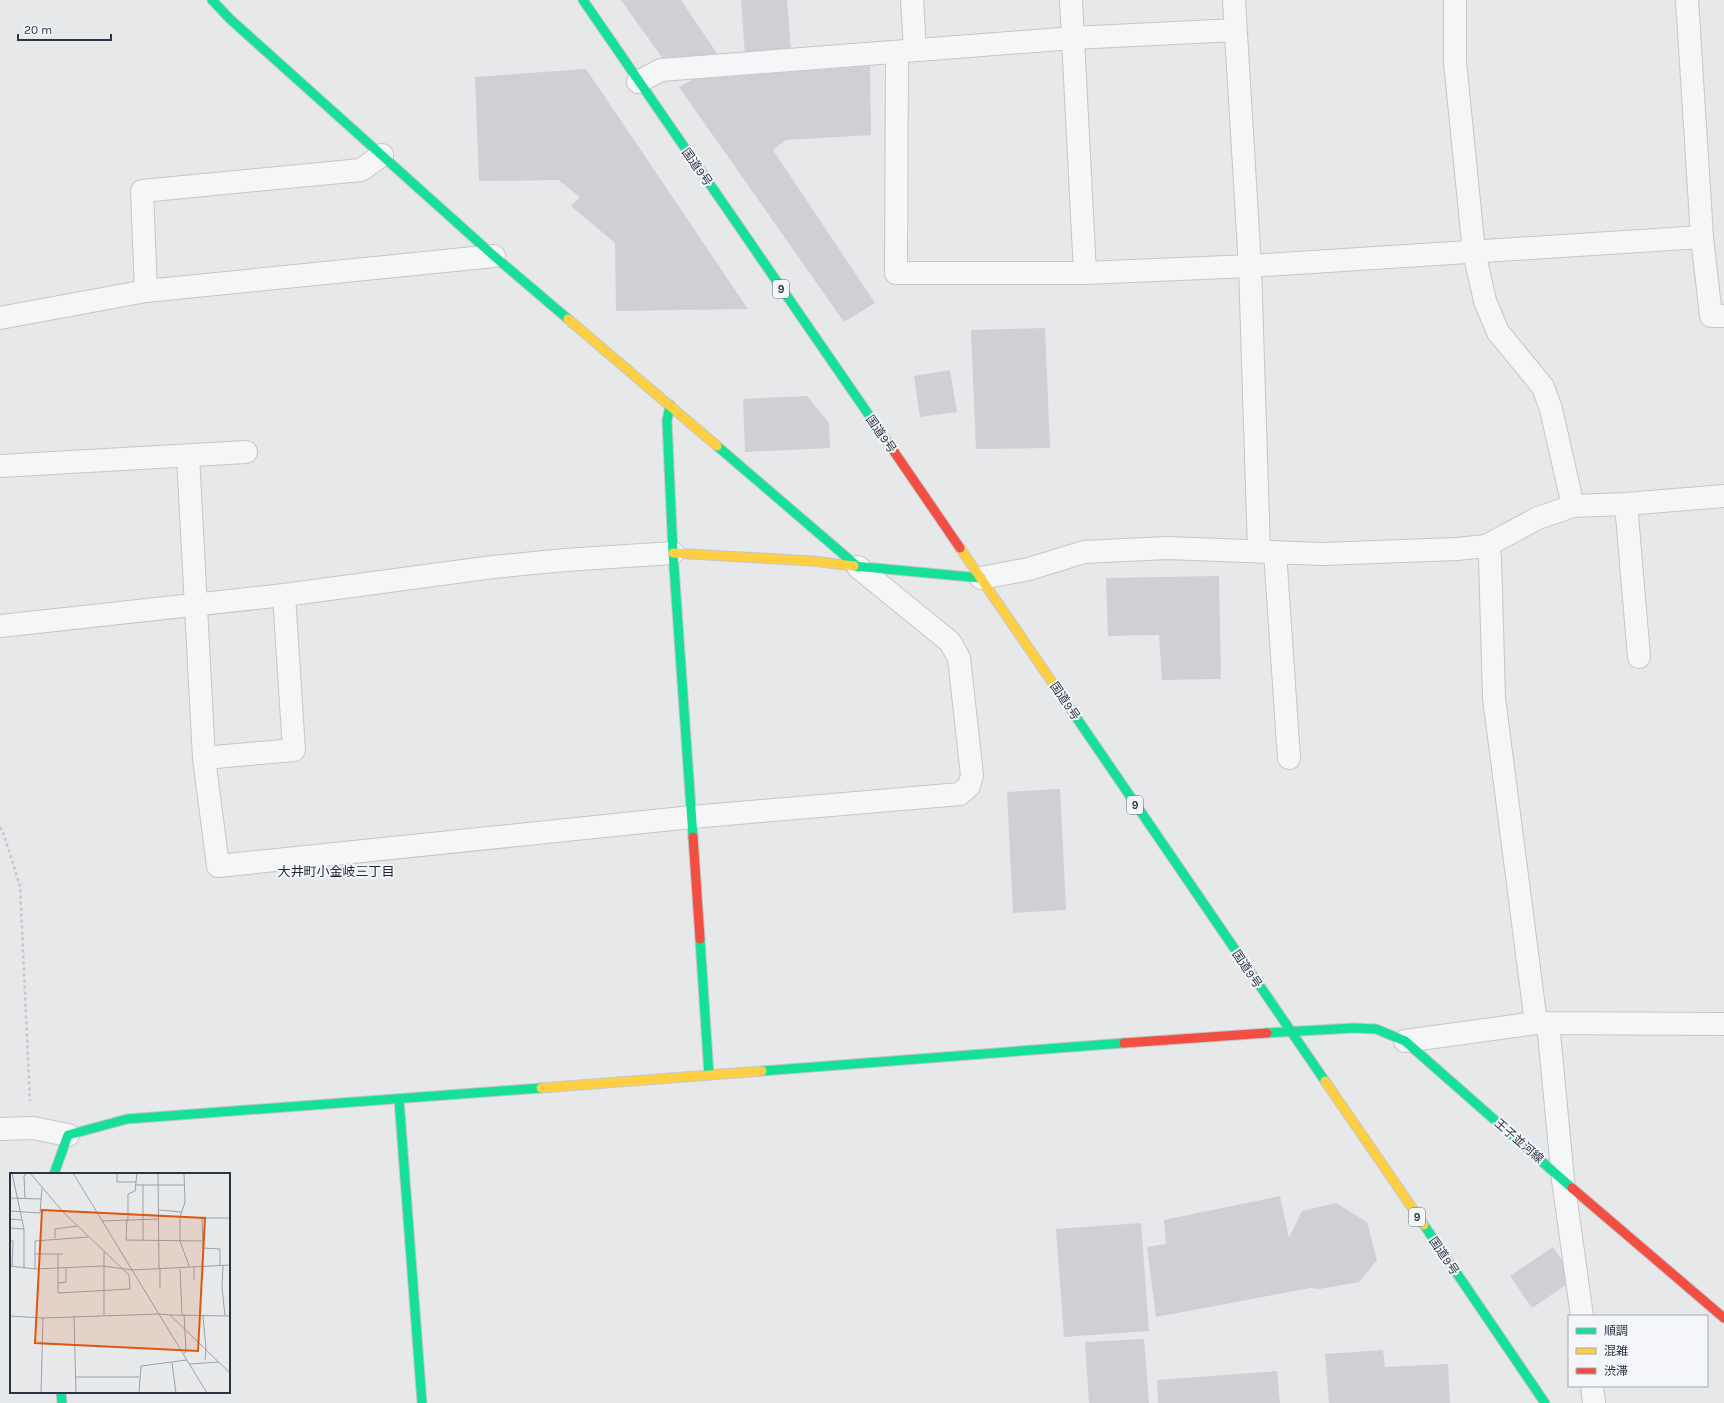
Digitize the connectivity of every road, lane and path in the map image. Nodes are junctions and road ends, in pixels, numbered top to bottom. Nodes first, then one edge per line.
1 (212, 0) edge
2 (582, 0) edge
3 (912, 0) edge
4 (1070, 0) edge
5 (1234, 0) edge
6 (1455, 0) edge
7 (1687, 0) edge
8 (1235, 30) junction
9 (1073, 38) junction
10 (906, 51) junction
11 (638, 82) junction
12 (382, 155) junction
13 (1702, 237) junction
14 (1474, 252) junction
15 (494, 256) junction
16 (1250, 266) junction
17 (1085, 273) junction
18 (146, 292) junction
19 (1724, 316) edge
20 (0, 318) edge
21 (670, 405) junction
22 (246, 452) dead end
23 (188, 456) junction
24 (0, 466) edge
25 (1724, 496) edge
26 (1626, 504) junction
27 (1573, 506) junction
28 (1486, 546) junction
29 (1267, 552) junction
30 (673, 553) junction
31 (858, 567) junction
32 (981, 578) junction
33 (284, 595) junction
34 (196, 604) junction
35 (0, 626) edge
36 (1639, 657) dead end
37 (204, 758) junction
38 (1289, 758) dead end
39 (692, 817) junction
40 (0, 827) edge
41 (1542, 1023) junction
42 (1724, 1024) edge
43 (1289, 1031) junction
44 (1405, 1041) junction
45 (709, 1075) junction
46 (399, 1099) junction
47 (33, 1128) junction
48 (0, 1129) edge
49 (68, 1135) junction
50 (54, 1173) edge
51 (1563, 1180) junction
52 (1582, 1315) edge
53 (1724, 1318) edge
54 (1592, 1387) edge
55 (61, 1393) edge
56 (62, 1403) edge
57 (422, 1403) edge
58 (1545, 1403) edge
59 (1594, 1403) edge

1 - 12 main road
2 - 11 main road, 国道9号 / 9
3 - 10 street
4 - 9 street
5 - 8 street
6 - 14 street
7 - 13 street
8 - 9 street
8 - 16 street
9 - 10 street
9 - 17 street
10 - 11 street
10 - 17 street
11 - 32 main road, 国道9号 / 9
12 - 15 main road
12 - 18 street
13 - 14 street
13 - 19 street
14 - 16 street
14 - 27 street
15 - 18 street
15 - 21 main road
16 - 17 street
16 - 29 street
18 - 20 street
21 - 30 main road
21 - 31 main road
22 - 23 street
23 - 24 street
23 - 34 street
25 - 26 street
26 - 27 street
26 - 36 street
27 - 28 street
28 - 29 street
28 - 41 street
29 - 32 street
29 - 38 street
30 - 31 main road
30 - 33 street
30 - 39 main road
31 - 32 main road
31 - 39 street
32 - 43 main road, 国道9号 / 9
33 - 34 street
33 - 37 street
34 - 35 street
34 - 37 street
37 - 39 street
39 - 45 main road
40 - 47 path
41 - 42 street
41 - 44 street
41 - 51 street
43 - 44 main road, 王子並河線
43 - 45 main road, 王子並河線
43 - 58 main road, 国道9号 / 9
44 - 51 main road, 王子並河線
45 - 46 main road, 王子並河線
46 - 49 main road, 王子並河線
46 - 57 main road
47 - 48 street
47 - 49 street
49 - 50 main road
51 - 52 street
51 - 53 main road, 王子並河線
54 - 59 street
55 - 56 main road

